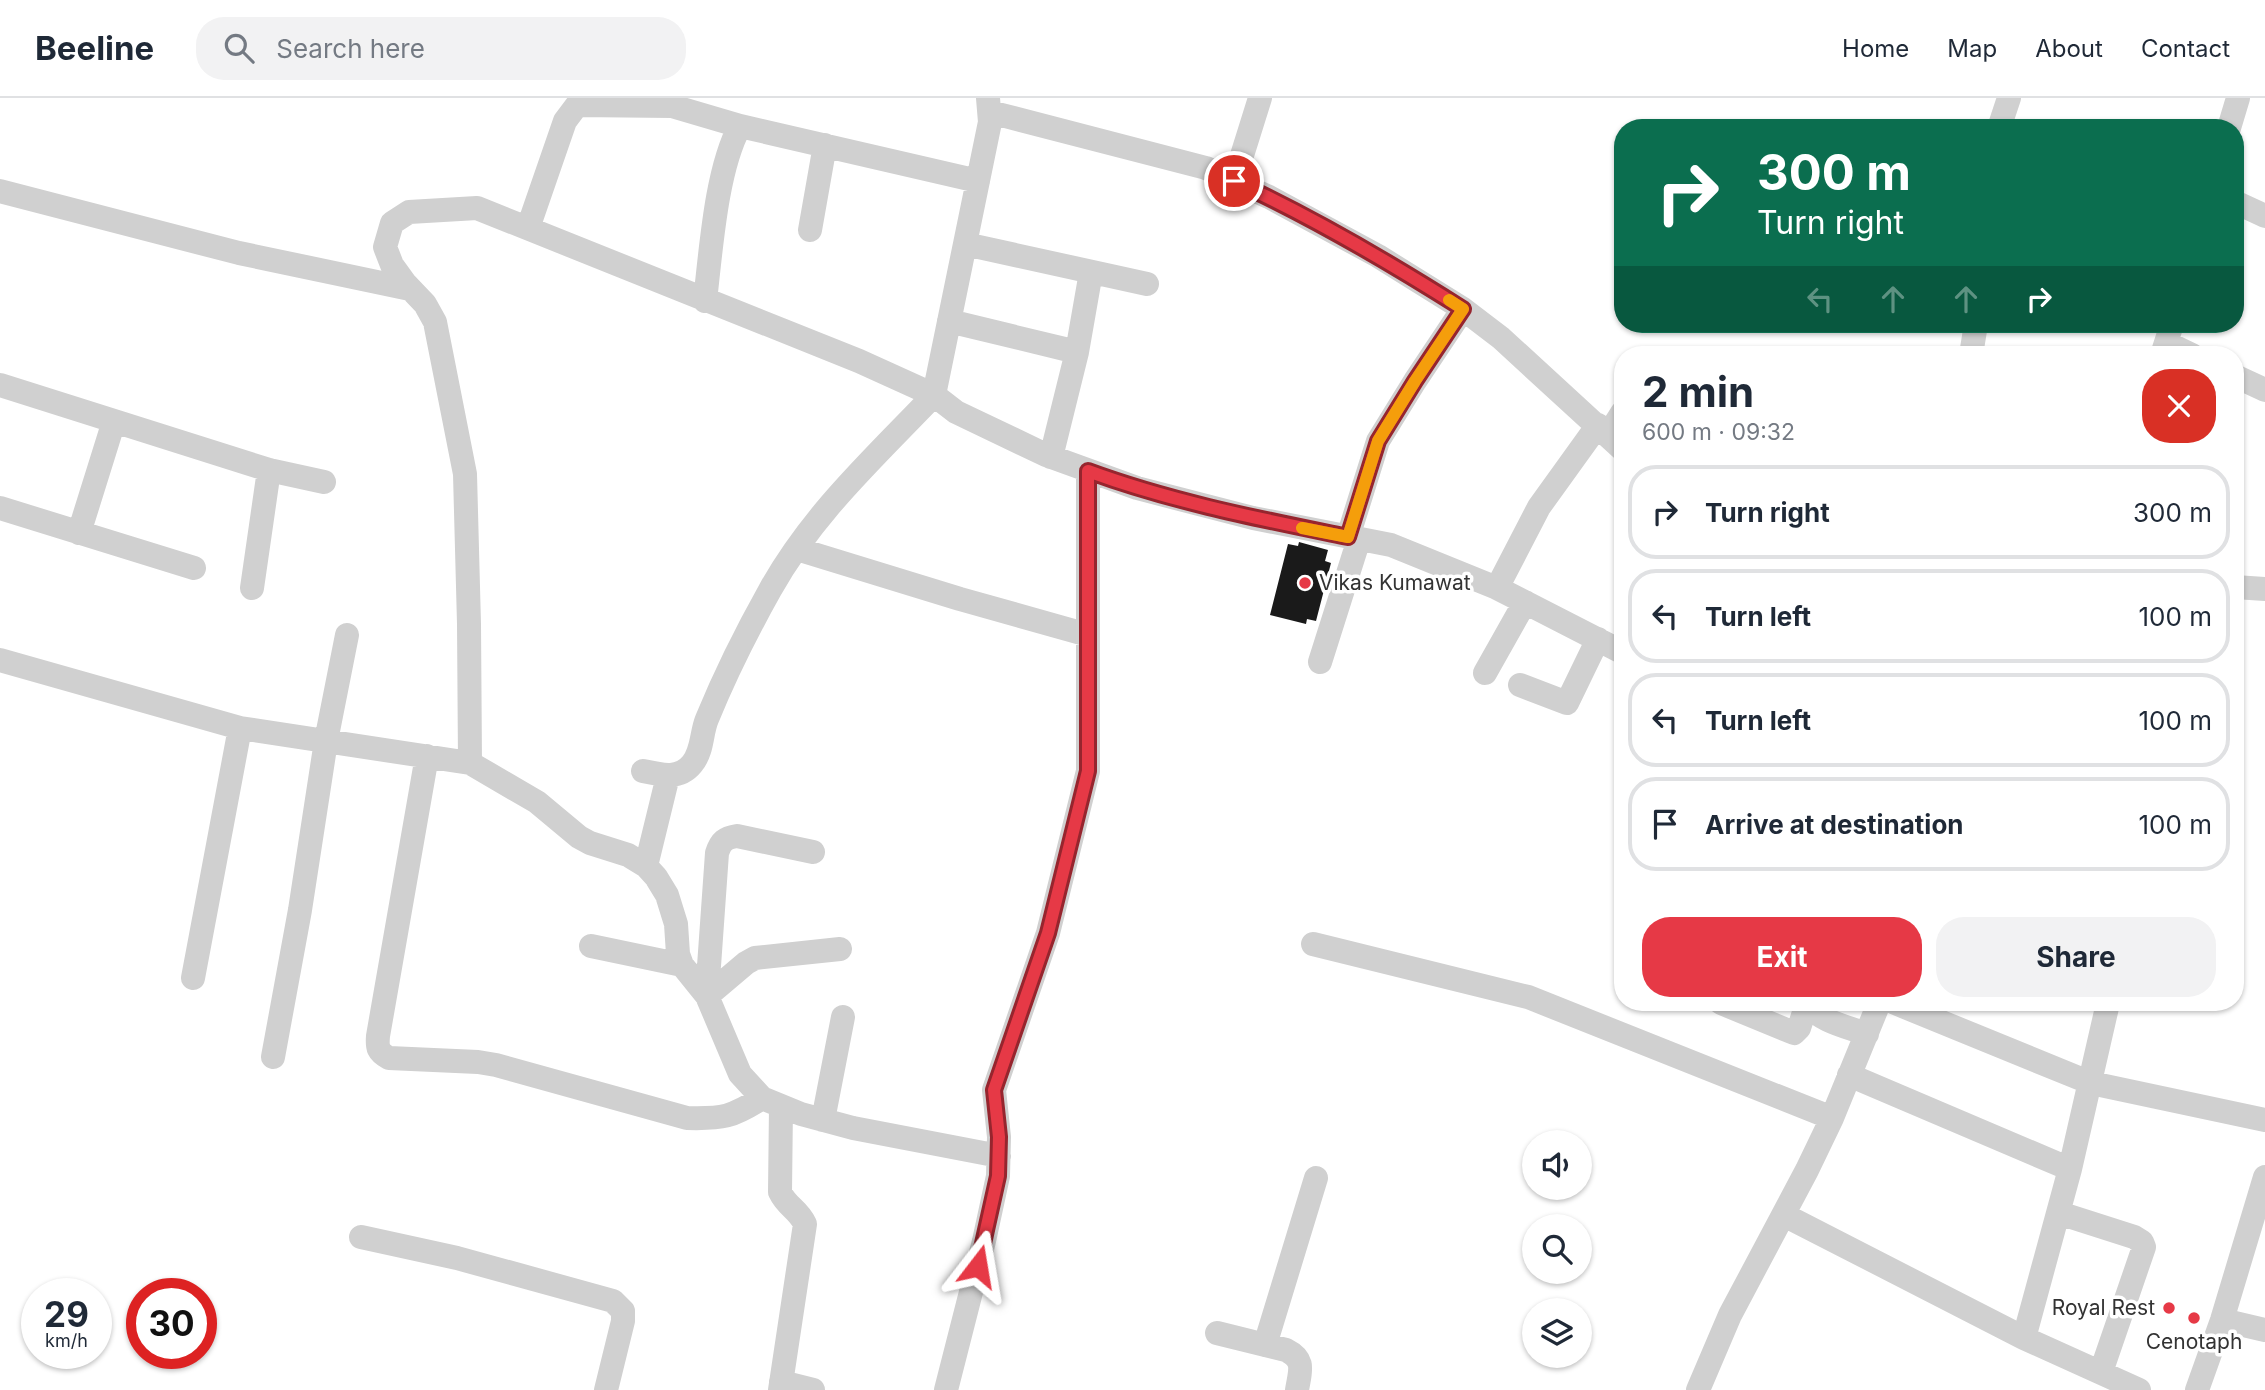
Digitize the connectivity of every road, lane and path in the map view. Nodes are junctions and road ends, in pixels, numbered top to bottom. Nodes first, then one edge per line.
1 (1260, 98) edge
2 (2009, 98) edge
3 (2238, 98) edge
4 (650, 103) edge
5 (989, 105) edge
6 (2002, 119) edge
7 (2232, 119) edge
8 (740, 125) junction
9 (825, 145) junction
10 (978, 181) junction
11 (1234, 181) junction
12 (0, 191) edge
13 (2244, 206) edge
14 (2265, 216) edge
15 (528, 228) junction
16 (810, 230) dead end
17 (965, 244) junction
18 (1091, 272) junction
19 (1147, 284) dead end
20 (410, 289) junction
21 (705, 301) junction
22 (1463, 309) junction
23 (949, 320) junction
24 (1077, 352) junction
25 (2244, 380) edge
26 (0, 385) edge
27 (2265, 390) edge
28 (934, 395) junction
29 (114, 421) junction
30 (1609, 436) edge
31 (1051, 457) junction
32 (270, 470) junction
33 (1088, 471) junction
34 (324, 482) dead end
35 (0, 508) edge
36 (79, 533) junction
37 (1353, 538) junction
38 (797, 549) junction
39 (194, 568) dead end
40 (252, 588) dead end
41 (2244, 588) edge
42 (1497, 589) junction
43 (2265, 589) edge
44 (1525, 602) junction
45 (347, 635) dead end
46 (1088, 635) junction
47 (1598, 639) junction
48 (1614, 648) edge
49 (0, 660) edge
50 (1320, 662) dead end
51 (1485, 673) dead end
52 (1520, 685) dead end
53 (240, 728) junction
54 (326, 741) junction
55 (427, 757) junction
56 (470, 763) junction
57 (643, 771) dead end
58 (668, 776) junction
59 (813, 852) dead end
60 (646, 866) junction
61 (1312, 944) dead end
62 (591, 946) dead end
63 (840, 949) dead end
64 (681, 965) junction
65 (193, 978) dead end
66 (703, 991) junction
67 (1740, 1011) edge
68 (1804, 1011) edge
69 (1814, 1011) edge
70 (1876, 1011) edge
71 (1915, 1011) edge
72 (2106, 1011) edge
73 (844, 1017) dead end
74 (1867, 1034) junction
75 (273, 1057) dead end
76 (1849, 1075) junction
77 (2091, 1083) junction
78 (771, 1102) junction
79 (1832, 1118) junction
80 (823, 1120) junction
81 (2265, 1121) edge
82 (999, 1156) junction
83 (2070, 1169) junction
84 (2265, 1177) edge
85 (1316, 1178) dead end
86 (2059, 1213) junction
87 (1784, 1215) junction
88 (361, 1237) dead end
89 (2222, 1320) junction
90 (2265, 1330) edge
91 (1217, 1333) dead end
92 (2024, 1338) junction
93 (1265, 1345) junction
94 (2101, 1372) junction
95 (781, 1386) edge
96 (606, 1390) edge
97 (813, 1390) edge
98 (946, 1390) edge
99 (1297, 1390) edge
100 (1698, 1390) edge
101 (2139, 1390) edge
102 (2197, 1390) edge

1 - 11 street
2 - 6 street
3 - 7 street
4 - 8 street
4 - 15 street
5 - 10 street
5 - 11 street
8 - 9 street
8 - 21 street
9 - 10 street
9 - 16 street
10 - 17 street
11 - 22 street
12 - 20 street
13 - 14 street
15 - 20 street
15 - 21 street
17 - 18 street
17 - 23 street
18 - 19 street
18 - 24 street
20 - 56 street
21 - 28 street
22 - 30 street
22 - 37 street
23 - 24 street
23 - 28 street
24 - 31 street
25 - 27 street
26 - 29 street
28 - 31 street
28 - 38 street
29 - 32 street
29 - 36 street
30 - 42 street
31 - 33 street
32 - 34 street
32 - 40 street
33 - 37 street
33 - 46 street
35 - 36 street
36 - 39 street
37 - 42 street
37 - 50 street
38 - 46 street
38 - 58 street
41 - 43 street
42 - 44 street
44 - 47 street
44 - 51 street
45 - 54 street
46 - 82 street
47 - 48 street
47 - 52 street
49 - 53 street
53 - 54 street
53 - 65 street
54 - 55 street
54 - 75 street
55 - 56 street
55 - 78 street
56 - 60 street
57 - 58 street
58 - 60 street
59 - 66 street
60 - 64 street
61 - 79 street
62 - 64 street
63 - 66 street
64 - 66 street
66 - 78 street
67 - 68 street
69 - 74 street
70 - 74 street
71 - 77 street
72 - 77 street
73 - 80 street
74 - 76 street
76 - 79 street
76 - 83 street
77 - 81 street
77 - 83 street
78 - 80 street
78 - 95 street
79 - 87 street
80 - 82 street
82 - 98 street
83 - 86 street
84 - 89 street
85 - 93 street
86 - 92 street
86 - 94 street
87 - 92 street
87 - 100 street
88 - 96 street
89 - 90 street
89 - 102 street
91 - 93 street
92 - 94 street
93 - 99 street
94 - 101 street
95 - 97 street

